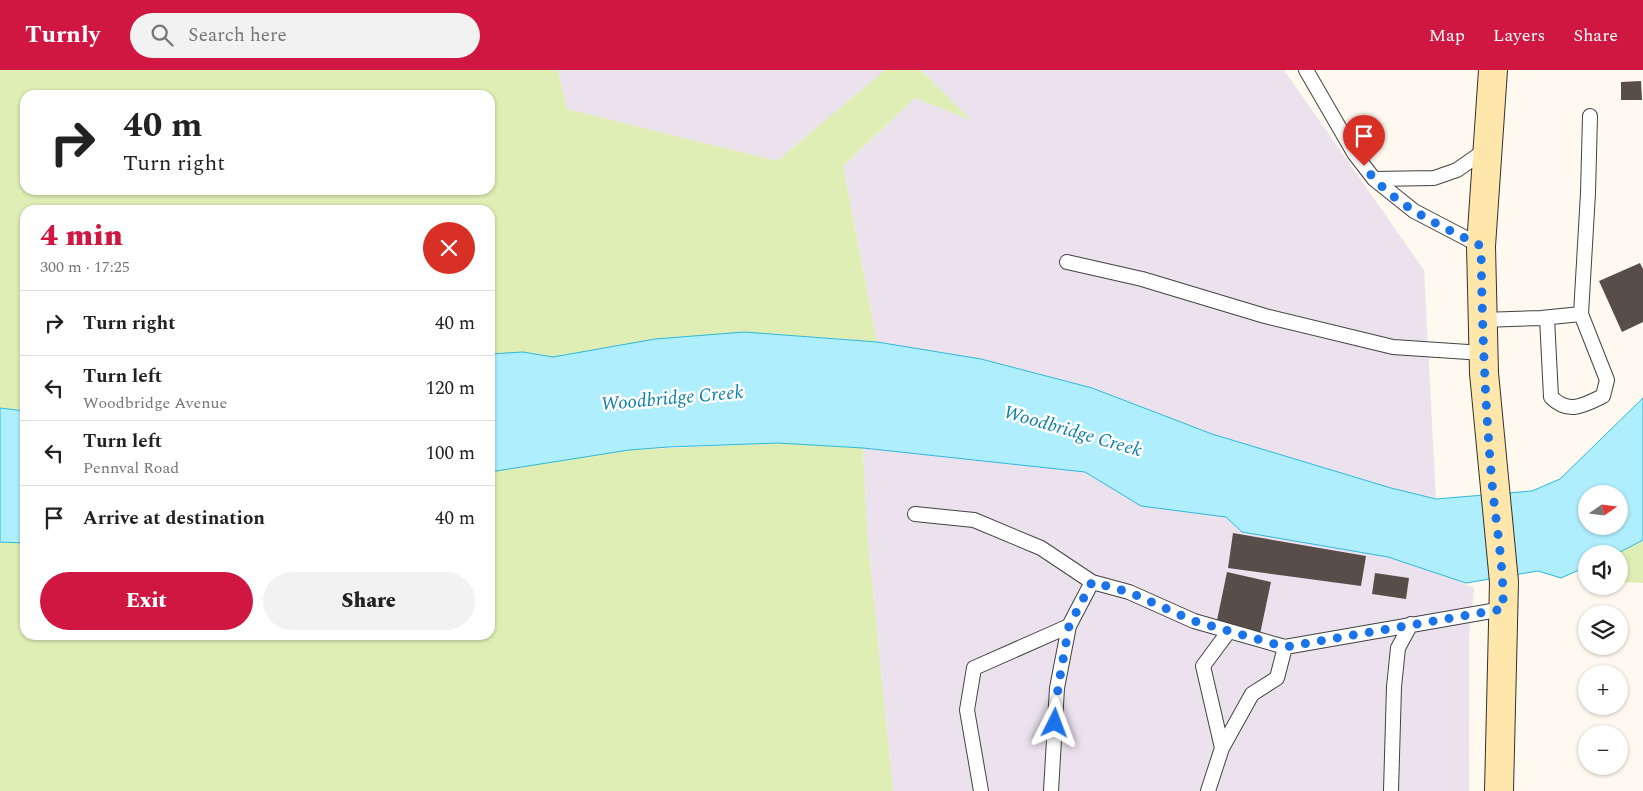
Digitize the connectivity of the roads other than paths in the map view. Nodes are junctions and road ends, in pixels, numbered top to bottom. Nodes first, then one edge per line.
1 (1306, 70) edge
2 (1493, 70) edge
3 (1590, 116) dead end
4 (1488, 149) junction
5 (1374, 180) junction
6 (1481, 246) junction
7 (1067, 262) dead end
8 (1581, 314) junction
9 (1547, 318) junction
10 (1482, 320) junction
11 (1483, 353) junction
12 (915, 514) dead end
13 (1092, 582) junction
14 (1503, 609) junction
15 (1412, 624) junction
16 (1069, 626) junction
17 (1229, 631) junction
18 (1285, 647) junction
19 (1222, 748) junction
20 (981, 791) edge
21 (1051, 791) edge
22 (1208, 791) edge
23 (1391, 791) edge
24 (1499, 791) edge

1 - 5 lane
2 - 4 street
3 - 8 lane
4 - 5 lane
4 - 6 street
5 - 6 lane
6 - 10 street
7 - 11 lane
8 - 9 lane
8 - 9 lane
9 - 10 lane
10 - 11 street
11 - 14 street
12 - 13 lane
13 - 16 lane
13 - 17 lane
14 - 15 lane
14 - 24 street
15 - 18 lane
15 - 23 lane
16 - 20 lane
16 - 21 lane
17 - 18 lane
17 - 19 lane
18 - 19 lane
19 - 22 lane

